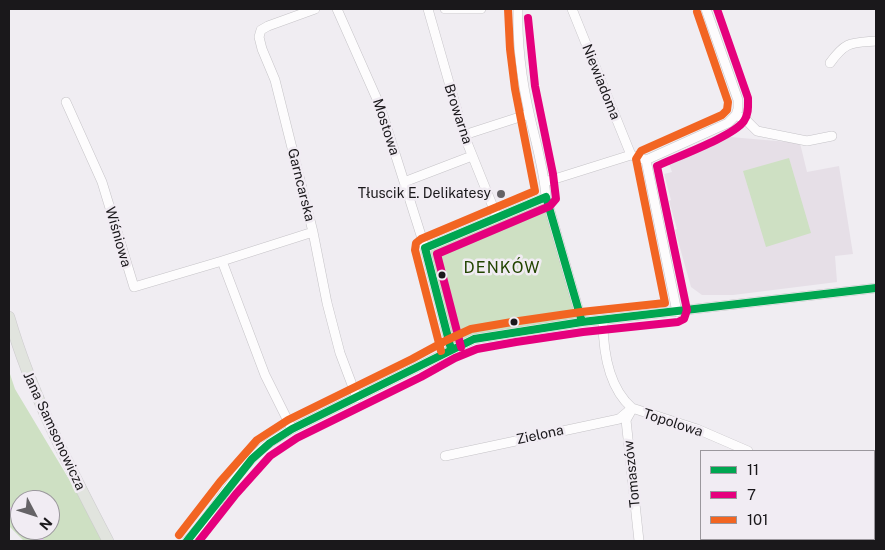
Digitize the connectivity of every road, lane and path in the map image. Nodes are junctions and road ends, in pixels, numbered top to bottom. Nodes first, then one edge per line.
1 (316, 9) edge
2 (337, 9) edge
3 (428, 9) edge
4 (445, 9) edge
5 (481, 9) edge
6 (519, 9) edge
7 (572, 9) edge
8 (706, 9) edge
9 (876, 41) edge
10 (830, 63) dead end
11 (66, 102) dead end
12 (529, 114) junction
13 (736, 115) junction
14 (464, 135) junction
15 (832, 136) dead end
16 (631, 155) junction
17 (472, 156) junction
18 (646, 160) junction
19 (404, 182) junction
20 (545, 182) junction
21 (546, 196) junction
22 (497, 217) junction
23 (313, 232) junction
24 (425, 248) junction
25 (222, 261) junction
26 (876, 288) edge
27 (677, 312) junction
28 (9, 317) edge
29 (603, 320) junction
30 (582, 322) junction
31 (451, 349) junction
32 (356, 398) junction
33 (632, 408) junction
34 (292, 429) junction
35 (746, 450) edge
36 (445, 456) dead end
37 (108, 541) edge
38 (188, 541) edge
39 (638, 541) edge

1 - 23 street, Garncarska
2 - 19 street, Mostowa
3 - 14 street, Browarna
4 - 5 street
6 - 12 street
7 - 16 street, Niewiadoma
8 - 13 street
9 - 10 street
11 - 25 street, Wiśniowa
12 - 14 street
12 - 20 street
13 - 15 street
13 - 18 street
14 - 17 street, Browarna
16 - 18 street
16 - 20 street
17 - 19 street
17 - 22 street, Browarna
18 - 27 street
19 - 24 street, Mostowa
20 - 21 street
21 - 22 street
21 - 30 street
22 - 24 street
23 - 25 street, Wiśniowa
23 - 32 street, Garncarska
24 - 31 street, Mostowa
25 - 34 street
26 - 27 street
27 - 29 street
28 - 37 main road, Jana Samsonowicza
29 - 30 street
29 - 33 street, Topolowa
30 - 31 street
31 - 32 street
32 - 34 street
33 - 35 street, Topolowa
33 - 36 street, Zielona
33 - 39 street, Tomaszów
34 - 38 street

